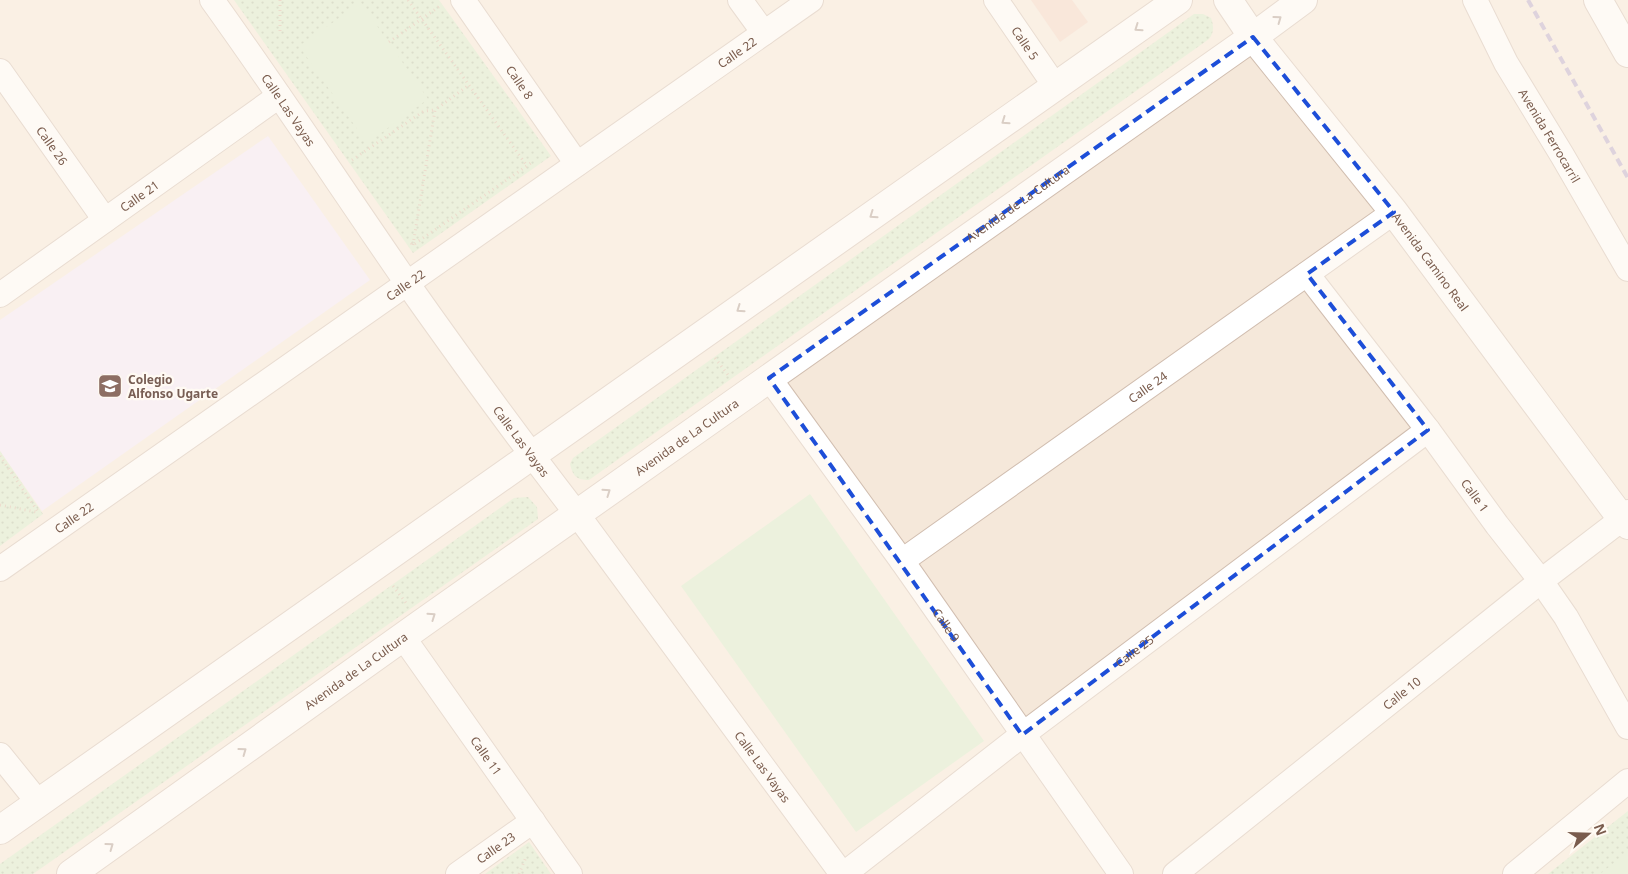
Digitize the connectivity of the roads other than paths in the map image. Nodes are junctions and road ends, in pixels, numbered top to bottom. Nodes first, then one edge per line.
1 (212, 0) edge
2 (740, 0) edge
3 (811, 0) edge
4 (996, 0) edge
5 (1178, 0) edge
6 (1228, 0) edge
7 (1303, 0) edge
8 (1475, 0) edge
9 (1598, 0) edge
10 (453, 2) edge
11 (764, 33) junction
12 (1253, 37) junction
13 (1628, 53) edge
14 (0, 71) edge
15 (1055, 86) junction
16 (279, 96) junction
17 (577, 164) junction
18 (1394, 212) junction
19 (105, 220) junction
20 (1628, 269) edge
21 (1307, 274) junction
22 (407, 283) junction
23 (0, 295) edge
24 (769, 378) junction
25 (1428, 430) junction
26 (532, 456) junction
27 (577, 514) junction
28 (1626, 520) edge
29 (902, 561) junction
30 (0, 568) edge
31 (1541, 581) junction
32 (412, 630) junction
33 (1628, 727) edge
34 (1022, 735) junction
35 (0, 755) edge
36 (1628, 781) edge
37 (38, 802) junction
38 (533, 821) junction
39 (0, 830) edge
40 (71, 874) edge
41 (458, 874) edge
42 (570, 874) edge
43 (843, 874) edge
44 (1121, 874) edge
45 (1175, 874) edge
46 (1515, 874) edge

1 - 16 street, Calle Las Vayas
2 - 11 street
3 - 11 street, Calle 22
4 - 15 street, Calle 5
5 -> 15 street
6 - 12 street, Avenida Camino Real
12 -> 7 street, Avenida de La Cultura
8 - 20 street, Avenida Ferrocarril
9 - 13 street
10 - 17 street, Calle 8
11 - 17 street, Calle 22
12 - 18 street, Avenida Camino Real
12 - 24 street, Avenida de La Cultura
14 - 19 street, Calle 26
15 -> 26 street
16 - 19 street, Calle 21
16 - 22 street, Calle Las Vayas
17 - 22 street, Calle 22
18 - 21 street, Calle 24
18 - 28 street, Avenida Camino Real
19 - 23 street, Calle 21
21 - 25 street, Calle 1
21 - 29 street, Calle 24
22 - 26 street, Calle Las Vayas
22 - 30 street, Calle 22
27 -> 24 street, Avenida de La Cultura
24 - 29 street, Calle 9
25 - 31 street, Calle 1
25 - 34 street, Calle 25
26 - 27 street, Calle Las Vayas
26 - 37 street
32 -> 27 street, Avenida de La Cultura
27 - 43 street, Calle Las Vayas
28 - 31 street, Calle 10
29 - 34 street, Calle 9
31 - 33 street, Calle 1
31 - 45 street, Calle 10
32 - 38 street, Calle 11
40 -> 32 street, Avenida de La Cultura
34 - 43 street, Calle 25
34 - 44 street, Calle 9
35 - 37 street
36 - 46 street
37 - 39 street
38 - 41 street, Calle 23
38 - 42 street, Calle 11

